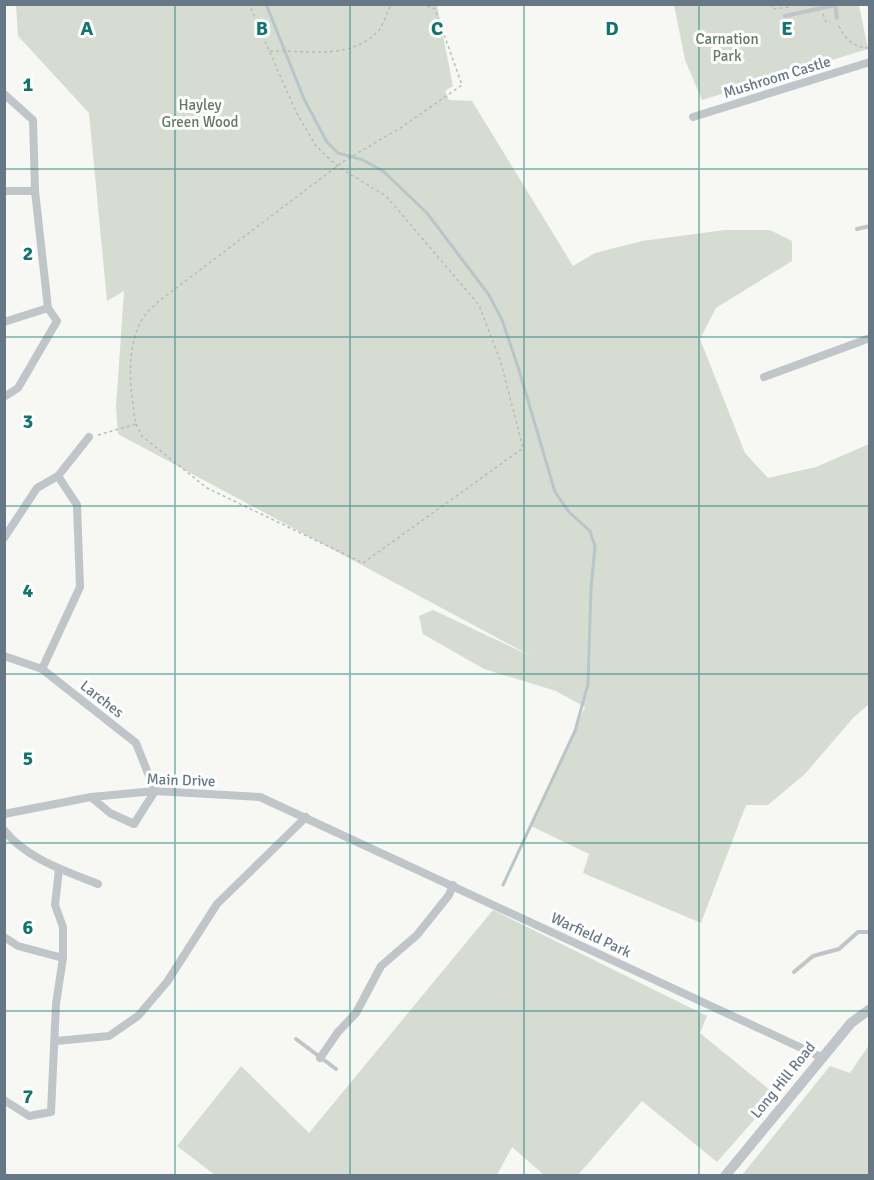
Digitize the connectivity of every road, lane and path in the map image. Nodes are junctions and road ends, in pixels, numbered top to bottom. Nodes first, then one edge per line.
1 (249, 4) edge
2 (391, 4) edge
3 (422, 4) edge
4 (771, 4) edge
5 (835, 5) edge
6 (793, 8) dead end
7 (820, 8) junction
8 (785, 16) dead end
9 (837, 18) dead end
10 (870, 48) edge
11 (269, 51) junction
12 (870, 62) edge
13 (4, 94) edge
14 (693, 117) dead end
15 (337, 166) junction
16 (4, 190) edge
17 (35, 191) junction
18 (870, 226) edge
19 (858, 229) dead end
20 (48, 309) junction
21 (4, 322) edge
22 (870, 338) edge
23 (764, 377) dead end
24 (4, 397) edge
25 (136, 424) junction
26 (88, 437) joint
27 (58, 476) junction
28 (4, 538) edge
29 (4, 656) edge
30 (42, 669) junction
31 (155, 791) junction
32 (91, 797) junction
33 (4, 814) edge
34 (306, 817) junction
35 (5, 834) edge
36 (350, 837) joint
37 (59, 868) junction
38 (98, 884) dead end
39 (453, 885) junction
40 (870, 932) edge
41 (4, 937) edge
42 (63, 958) junction
43 (794, 972) dead end
44 (870, 1009) edge
45 (296, 1039) dead end
46 (56, 1041) junction
47 (821, 1057) junction
48 (320, 1058) junction
49 (336, 1069) dead end
50 (4, 1100) edge
51 (725, 1176) edge

1 - 11 path
2 - 11 path
3 - 15 path
4 - 6 path
5 - 7 lane
5 - 9 lane
7 - 8 lane
7 - 10 path
11 - 15 path
12 - 14 street, Mushroom Castle
13 - 17 street
15 - 25 path
15 - 25 path
16 - 17 street
17 - 20 street
18 - 19 lane
20 - 21 street
20 - 24 street
22 - 23 street
25 - 26 path
26 - 27 street
27 - 28 street
27 - 30 street
29 - 30 street, Larches
30 - 31 street, Larches
31 - 32 street, Main Drive
31 - 32 street
31 - 34 street, Main Drive
32 - 33 street, Main Drive
34 - 36 street, Main Drive
34 - 46 street
35 - 37 street
36 - 39 street, Warfield Park
37 - 38 street
37 - 42 street
39 - 47 street, Warfield Park
39 - 48 street
40 - 43 lane
41 - 42 street
42 - 46 street
44 - 47 street, Long Hill Road
45 - 48 lane
46 - 50 street
47 - 51 street, Long Hill Road
48 - 49 lane

